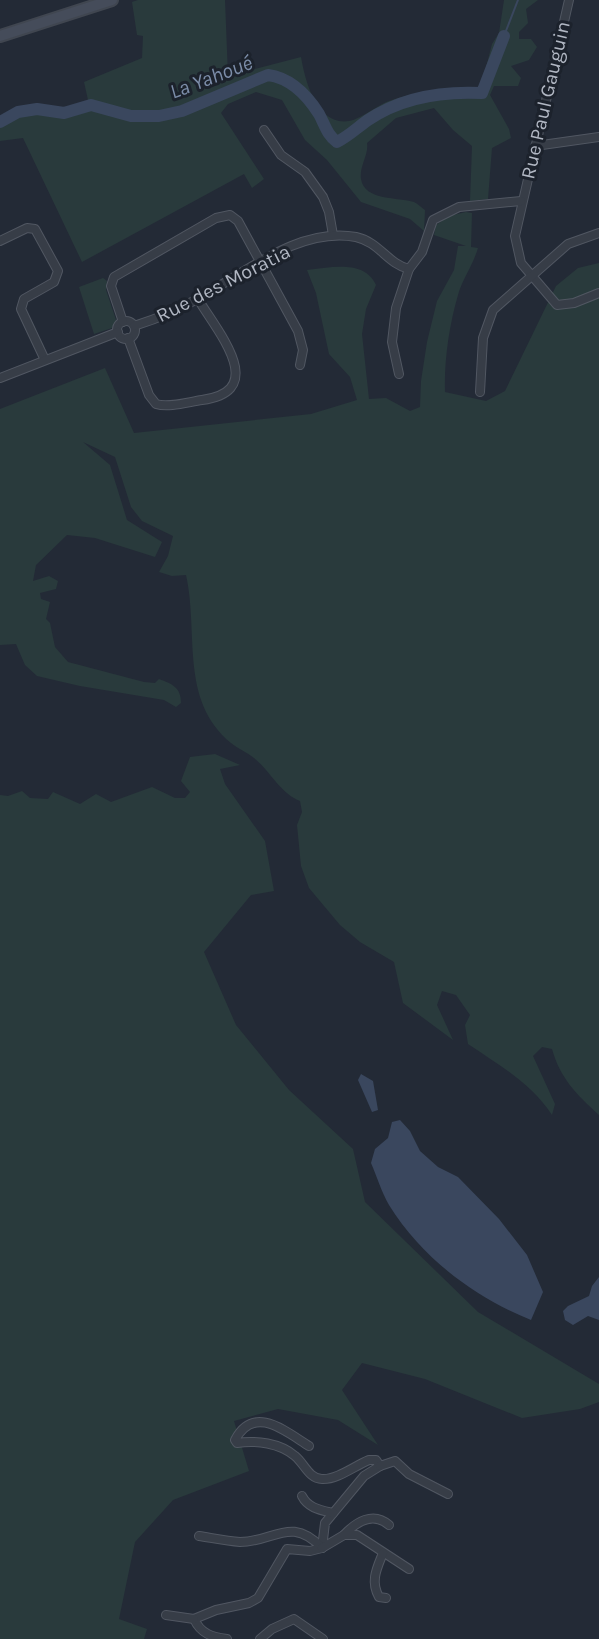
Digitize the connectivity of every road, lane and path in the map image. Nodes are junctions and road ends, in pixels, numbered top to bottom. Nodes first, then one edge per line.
1 (109, 0) edge
2 (569, 0) edge
3 (0, 36) edge
4 (264, 130) dead end
5 (599, 137) edge
6 (535, 146) junction
7 (521, 201) junction
8 (599, 233) edge
9 (333, 235) junction
10 (0, 241) edge
11 (261, 262) junction
12 (409, 269) junction
13 (532, 278) junction
14 (599, 293) edge
15 (198, 299) junction
16 (123, 322) junction
17 (134, 327) junction
18 (118, 332) junction
19 (128, 338) junction
20 (45, 360) junction
21 (300, 365) dead end
22 (399, 374) dead end
23 (0, 378) edge
24 (480, 392) dead end
25 (309, 1446) dead end
26 (380, 1466) junction
27 (448, 1494) dead end
28 (302, 1496) dead end
29 (333, 1513) junction
30 (389, 1525) dead end
31 (344, 1535) junction
32 (198, 1536) dead end
33 (322, 1548) junction
34 (383, 1553) junction
35 (409, 1569) dead end
36 (386, 1598) dead end
37 (166, 1615) dead end
38 (194, 1619) junction
39 (227, 1639) edge
40 (260, 1639) edge
41 (324, 1639) edge

1 - 3 main road
2 - 6 street, Rue Paul Gauguin
4 - 9 street
5 - 6 street
6 - 7 street, Rue Paul Gauguin
7 - 12 street
7 - 13 street, Rue Paul Gauguin
8 - 13 street
9 - 11 street, Rue des Moratia
9 - 12 street, Rue des Moratia
10 - 20 street
11 - 15 street, Rue des Moratia
11 - 16 street
11 - 21 street
12 - 22 street
13 - 14 street, Rue Paul Gauguin
13 - 24 street
15 - 17 street, Rue des Moratia
15 - 19 street
16 - 17 street, Rue des Moratia
16 - 18 street
17 - 19 street, Rue des Moratia
18 - 19 street
18 - 20 street
20 - 23 street
25 - 26 street
26 - 27 street
26 - 29 street
28 - 29 street
29 - 33 street
30 - 31 street
31 - 33 street
31 - 34 street
32 - 33 street
33 - 38 street
34 - 35 street
34 - 36 street
37 - 38 street
38 - 39 street
40 - 41 street

